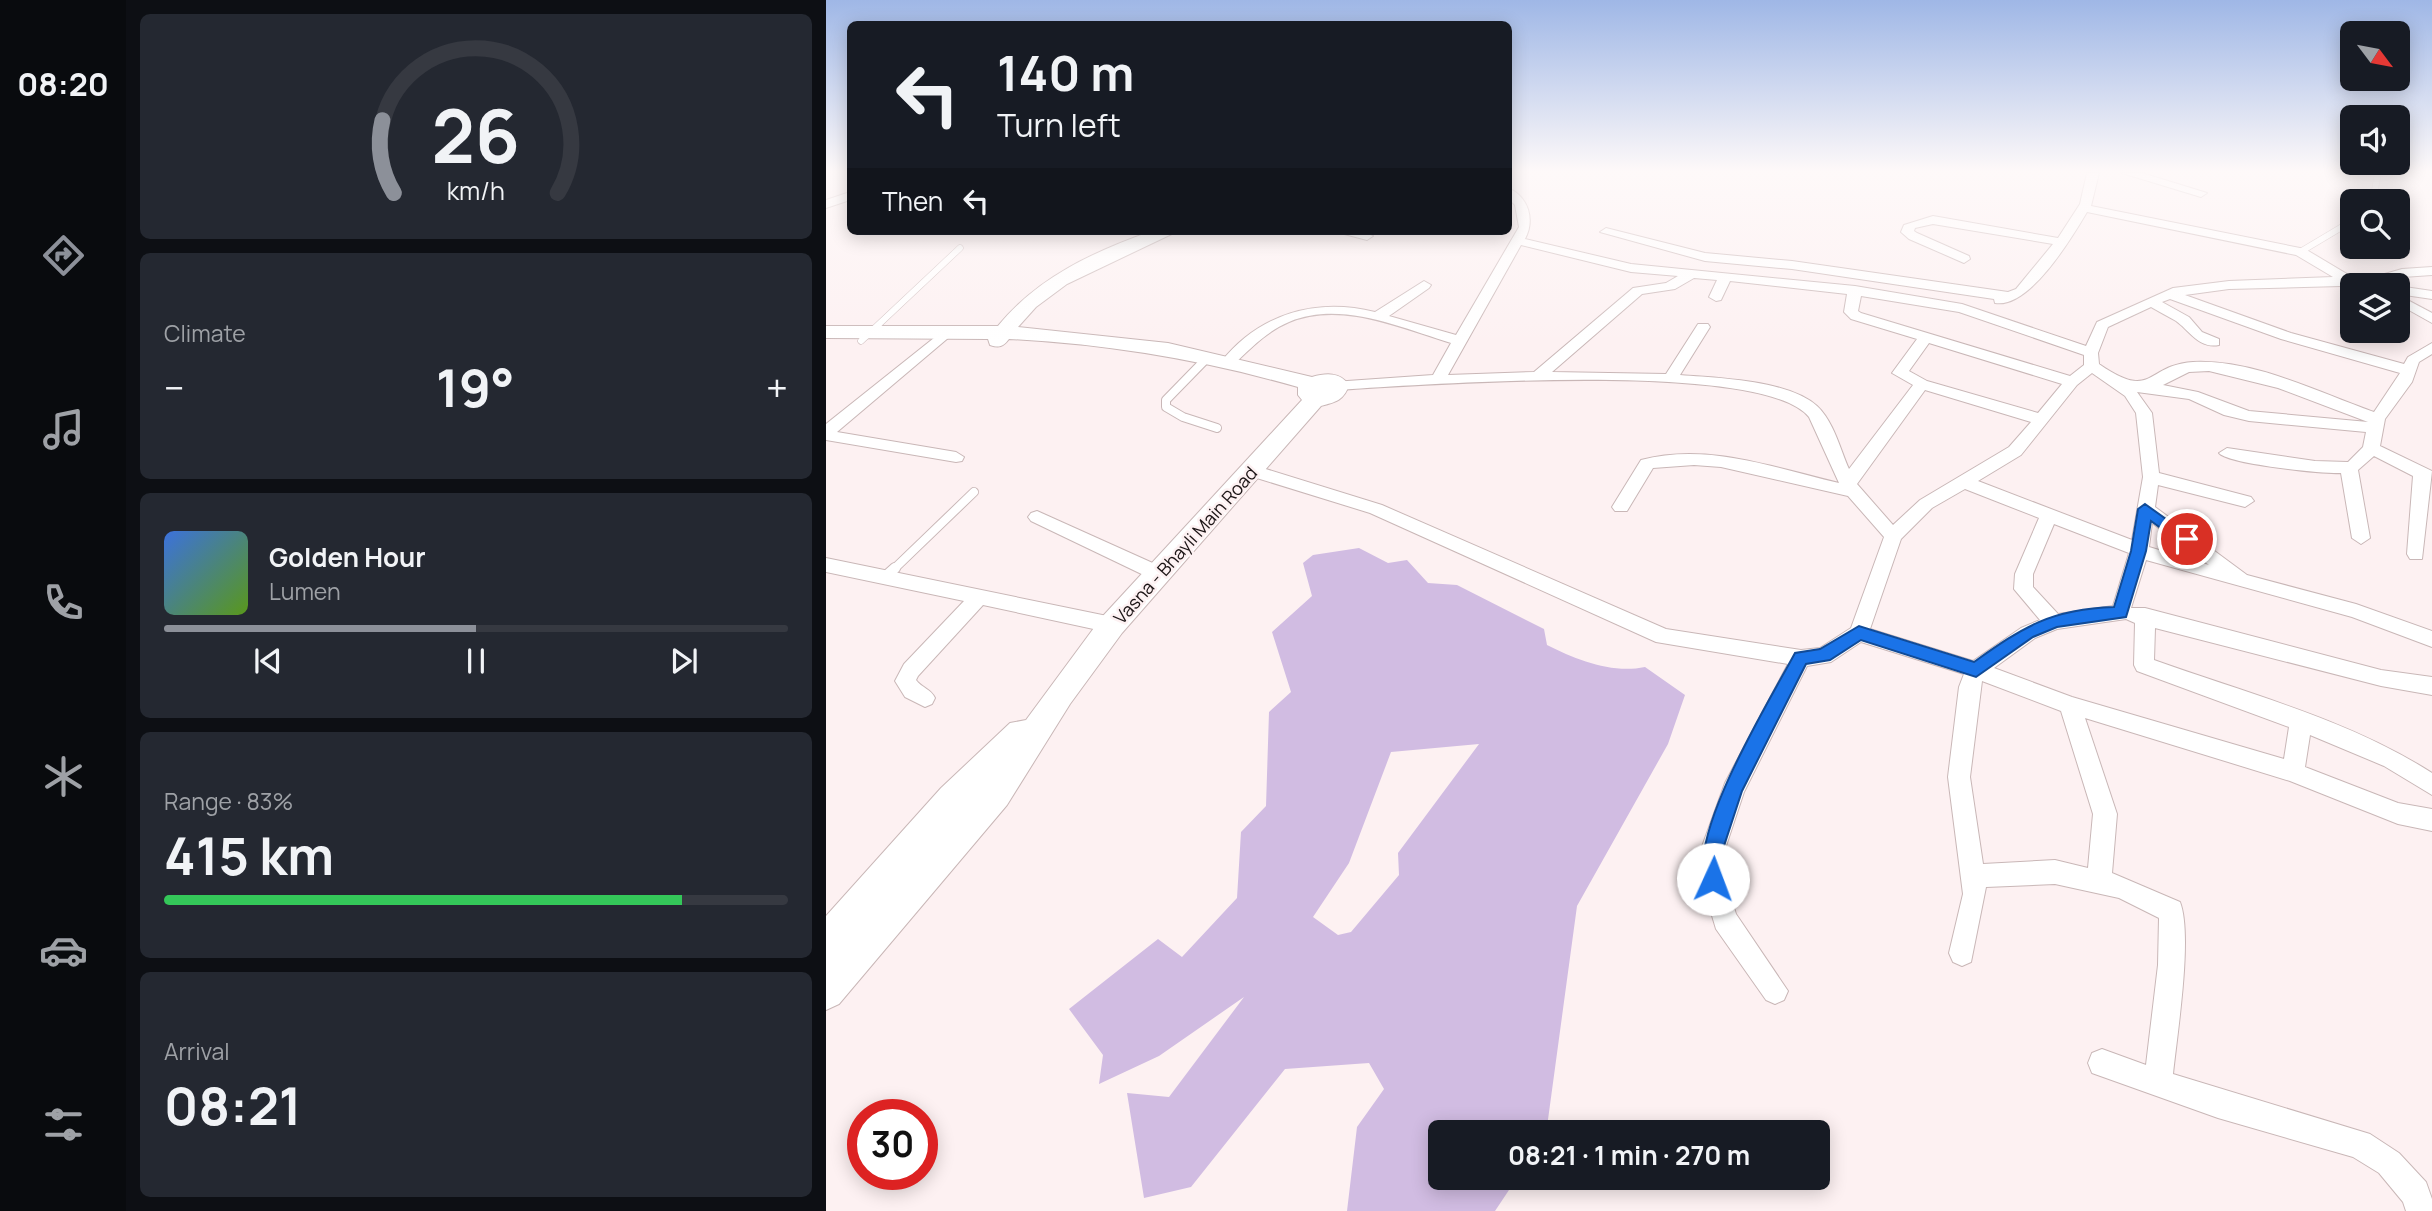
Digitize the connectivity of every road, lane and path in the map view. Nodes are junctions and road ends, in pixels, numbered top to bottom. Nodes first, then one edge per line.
1 (1524, 230) edge
2 (1908, 230) edge
3 (1999, 230) edge
4 (2070, 230) edge
5 (2187, 230) edge
6 (2340, 230) edge
7 (1606, 232) dead end
8 (1158, 235) edge
9 (1361, 235) edge
10 (1367, 236) dead end
11 (2064, 239) junction
12 (1518, 241) junction
13 (960, 248) dead end
14 (2305, 254) junction
15 (1964, 259) dead end
16 (2432, 271) edge
17 (2402, 273) edge
18 (1690, 275) junction
19 (2340, 275) edge
20 (1726, 278) junction
21 (2340, 281) edge
22 (1424, 285) dead end
23 (1854, 290) junction
24 (2410, 292) edge
25 (2168, 294) junction
26 (2432, 295) edge
27 (1716, 297) dead end
28 (2011, 297) junction
29 (2153, 303) junction
30 (2410, 306) edge
31 (1962, 309) junction
32 (1376, 318) junction
33 (2432, 319) edge
34 (1703, 327) dead end
35 (826, 332) edge
36 (944, 334) junction
37 (866, 336) junction
38 (1000, 337) junction
39 (1924, 339) junction
40 (826, 341) edge
41 (1459, 341) junction
42 (2214, 342) dead end
43 (2432, 347) edge
44 (1218, 360) junction
45 (2092, 360) junction
46 (2408, 371) junction
47 (1540, 375) junction
48 (1438, 379) junction
49 (1670, 379) junction
50 (2072, 382) junction
51 (1922, 384) junction
52 (2119, 384) junction
53 (2143, 386) junction
54 (1322, 389) junction
55 (2042, 420) junction
56 (2376, 423) junction
57 (1217, 428) dead end
58 (826, 434) edge
59 (2371, 448) junction
60 (2227, 453) dead end
61 (956, 457) dead end
62 (2349, 468) junction
63 (1253, 471) junction
64 (2427, 475) edge
65 (2151, 477) junction
66 (1964, 482) junction
67 (1851, 488) junction
68 (974, 492) dead end
69 (2245, 502) dead end
70 (1621, 507) dead end
71 (2145, 509) junction
72 (2049, 514) junction
73 (1037, 517) dead end
74 (1893, 536) junction
75 (2361, 538) dead end
76 (2139, 551) junction
77 (2416, 554) dead end
78 (826, 565) edge
79 (1159, 574) junction
80 (885, 578) junction
81 (2249, 584) junction
82 (979, 597) junction
83 (2120, 613) junction
84 (2145, 616) junction
85 (2054, 622) junction
86 (1112, 625) junction
87 (1859, 633) junction
88 (2432, 639) edge
89 (1801, 658) junction
90 (1976, 670) junction
91 (2432, 686) edge
92 (1059, 695) junction
93 (925, 698) dead end
94 (2070, 705) junction
95 (2301, 722) junction
96 (2293, 772) junction
97 (2432, 785) edge
98 (2432, 820) edge
99 (1974, 876) junction
100 (2099, 882) junction
101 (826, 944) edge
102 (1962, 953) dead end
103 (826, 991) edge
104 (1775, 991) dead end
105 (2102, 1063) dead end
106 (2158, 1083) junction
107 (2421, 1211) edge

1 - 12 street
2 - 15 street
3 - 11 street
4 - 11 street
5 - 14 street
6 - 14 lane
7 - 28 street
8 - 38 main road
9 - 10 street
11 - 28 street
12 - 18 street
12 - 41 street
13 - 37 lane
14 - 19 street
16 - 17 street
18 - 20 street
18 - 47 street
20 - 23 street
20 - 27 street
21 - 25 street
22 - 32 street
23 - 31 street
23 - 39 street
24 - 26 street
25 - 29 street
25 - 46 street
28 - 31 street
29 - 42 street
29 - 45 street
30 - 33 street
31 - 45 street
32 - 41 street
32 - 44 street
34 - 49 street
35 - 37 main road
36 - 37 main road
36 - 38 main road
36 - 58 street
37 - 40 main road
38 - 44 main road
39 - 50 street
39 - 51 street
41 - 48 street
43 - 46 street
44 - 54 main road
44 - 57 lane
45 - 50 street
45 - 52 street
46 - 56 street
47 - 48 street
47 - 49 street
48 - 54 street
49 - 67 street
50 - 55 street
51 - 55 street
51 - 67 street
52 - 53 street
52 - 65 street
53 - 56 street
53 - 56 street
54 - 63 main road, Vasna - Bhayli Main Road
55 - 66 street
56 - 59 street
58 - 61 street
59 - 62 street
59 - 64 street
60 - 62 street
62 - 75 street
63 - 79 main road, Vasna - Bhayli Main Road
63 - 89 street
64 - 77 street
65 - 69 street
65 - 71 street
66 - 72 street
66 - 74 street
67 - 70 street
67 - 74 street
68 - 80 lane
71 - 76 street
71 - 81 street
72 - 76 street
72 - 85 street
73 - 79 street
74 - 87 street
76 - 81 street
76 - 83 street
78 - 80 street
79 - 86 main road, Vasna - Bhayli Main Road
80 - 82 street
81 - 88 street
82 - 86 street
82 - 93 street
83 - 84 street
83 - 85 street
84 - 91 street
84 - 95 street
85 - 90 street
86 - 92 main road, Vasna - Bhayli Main Road
87 - 89 street
87 - 90 street
89 - 104 street
90 - 94 street
90 - 99 street
92 - 101 main road, Vasna - Bhayli Main Road
92 - 103 main road, Vasna - Bhayli Main Road
94 - 96 street
94 - 100 street
95 - 96 street
95 - 97 street
96 - 98 street
99 - 100 street
99 - 102 street
100 - 106 street
105 - 106 street
106 - 107 street

